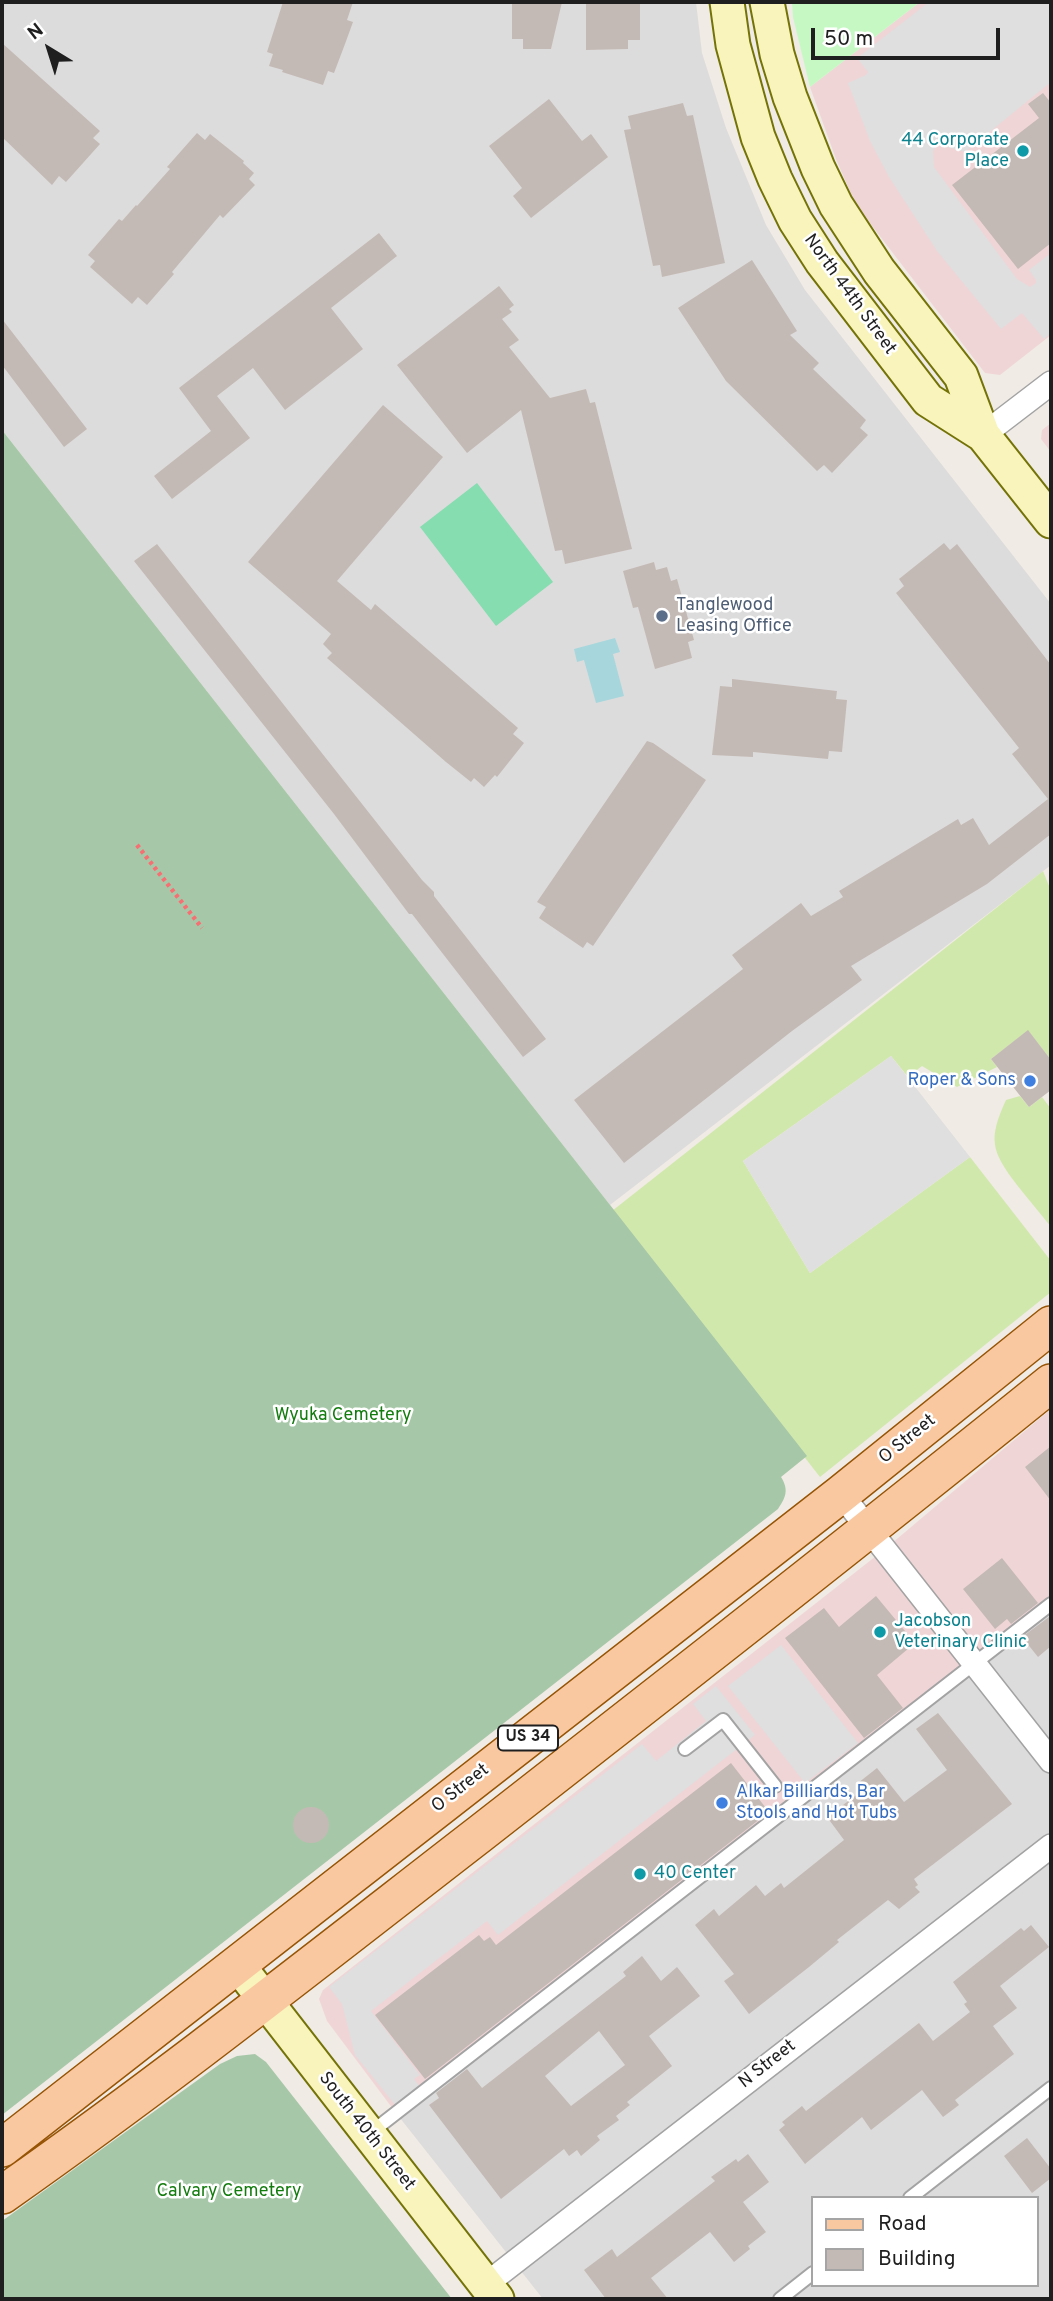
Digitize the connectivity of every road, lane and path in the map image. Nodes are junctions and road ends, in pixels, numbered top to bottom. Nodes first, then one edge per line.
1 (727, 2) edge
2 (767, 2) edge
3 (1051, 383) edge
4 (983, 436) junction
5 (1051, 521) edge
6 (137, 845) dead end
7 (202, 928) dead end
8 (1051, 1325) edge
9 (1051, 1383) edge
10 (841, 1494) junction
11 (870, 1530) junction
12 (1051, 1604) edge
13 (974, 1666) junction
14 (685, 1749) dead end
15 (1051, 1761) edge
16 (775, 1786) dead end
17 (1051, 1846) edge
18 (237, 1964) junction
19 (265, 2000) junction
20 (1051, 2088) edge
21 (368, 2135) junction
22 (2, 2148) edge
23 (2, 2194) edge
24 (913, 2196) edge
25 (811, 2275) edge
26 (491, 2292) edge
27 (780, 2299) edge

1 - 4 main road, North 44th Street
2 - 4 main road, North 44th Street
3 - 4 street
4 - 5 main road, North 44th Street
6 - 7 path
8 - 10 main road, O Street / US 34
9 - 11 main road, US 34
10 - 11 street
10 - 18 main road, O Street / US 34
11 - 13 street
11 - 19 main road, US 34
12 - 13 lane
13 - 15 street
13 - 21 lane
14 - 16 lane
17 - 26 street, N Street
18 - 19 main road, South 40th Street
18 - 22 main road, O Street / US 34
19 - 21 main road, South 40th Street
19 - 23 main road, US 34
20 - 24 lane
21 - 26 main road, South 40th Street
25 - 27 lane

